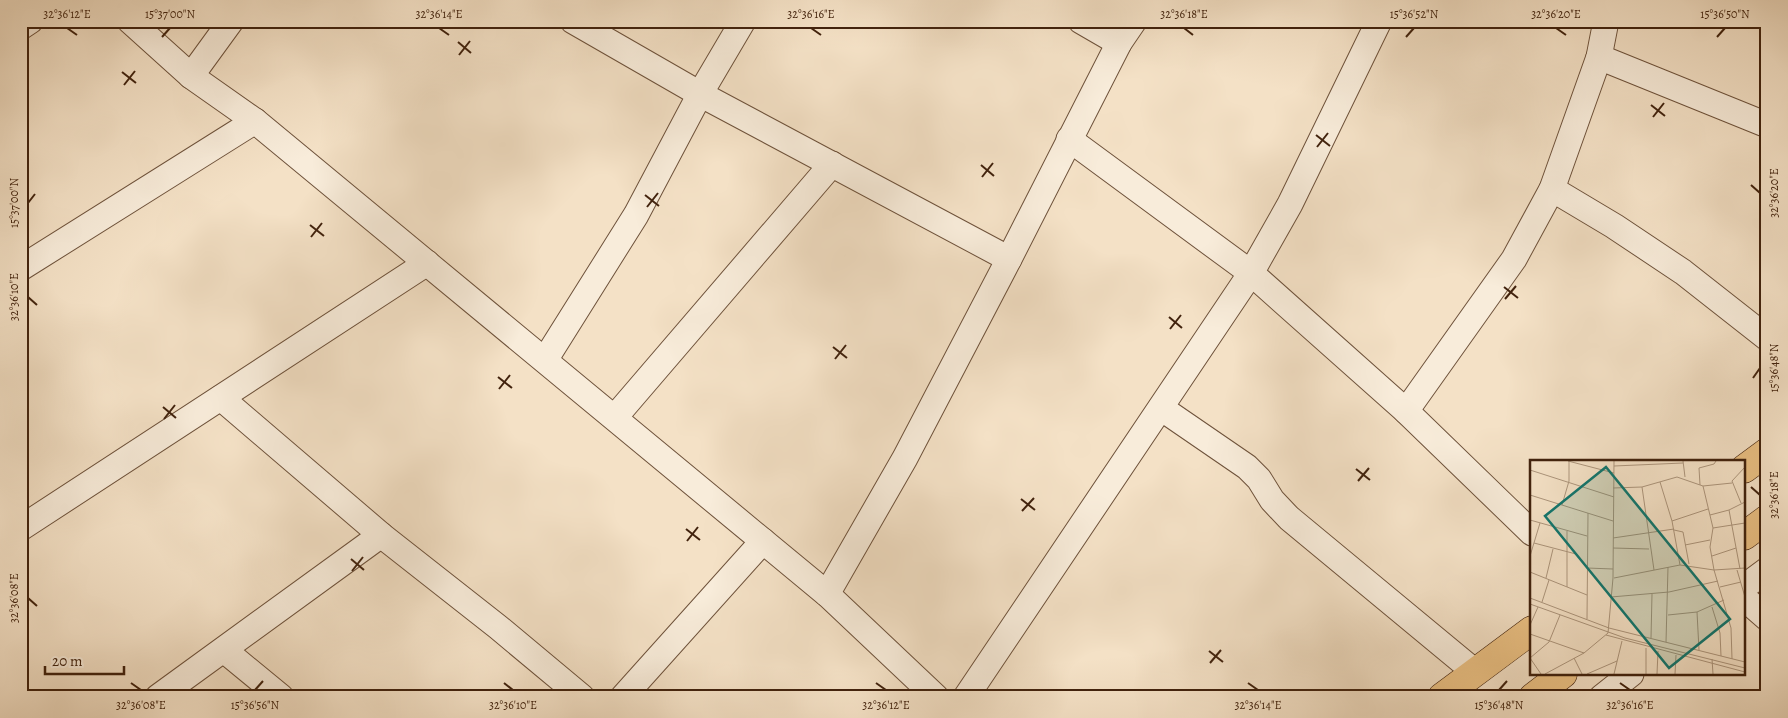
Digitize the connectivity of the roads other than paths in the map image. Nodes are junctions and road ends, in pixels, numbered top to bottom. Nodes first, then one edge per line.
1 (30, 21) edge
2 (130, 21) edge
3 (231, 21) edge
4 (573, 21) edge
5 (743, 21) edge
6 (1081, 21) edge
7 (1134, 21) edge
8 (1379, 21) edge
9 (1606, 21) edge
10 (21, 27) edge
11 (1119, 43) junction
12 (1599, 57) junction
13 (191, 76) junction
14 (700, 94) junction
15 (255, 121) junction
16 (1767, 125) edge
17 (1069, 139) junction
18 (832, 164) junction
19 (1552, 189) junction
20 (1010, 259) junction
21 (427, 264) junction
22 (21, 268) edge
23 (1251, 273) junction
24 (1767, 338) edge
25 (545, 360) junction
26 (221, 398) junction
27 (1161, 408) junction
28 (1406, 411) junction
29 (615, 417) junction
30 (1767, 452) edge
31 (1746, 468) edge
32 (1767, 519) edge
33 (21, 528) edge
34 (1530, 530) edge
35 (381, 534) junction
36 (1746, 535) edge
37 (763, 541) junction
38 (1767, 570) edge
39 (1746, 586) edge
40 (827, 594) junction
41 (1746, 600) edge
42 (1767, 618) edge
43 (1530, 631) edge
44 (224, 650) junction
45 (1475, 672) junction
46 (1560, 676) edge
47 (1630, 676) edge
48 (1607, 695) edge
49 (158, 697) edge
50 (281, 697) edge
51 (582, 697) edge
52 (623, 697) edge
53 (936, 697) edge
54 (966, 697) edge
55 (1442, 697) edge
56 (1533, 697) edge

1 - 10 street
2 - 13 street
3 - 13 street
4 - 14 street
5 - 14 street
6 - 11 street
7 - 11 street
8 - 23 street
9 - 12 street
11 - 17 street
12 - 16 street
12 - 19 street
13 - 15 street
14 - 18 street
14 - 25 street
15 - 21 street
15 - 22 street
17 - 20 street
17 - 23 street
18 - 20 street
18 - 29 street
19 - 24 street
19 - 28 street
20 - 40 street
21 - 25 street
21 - 26 street
23 - 27 street
23 - 28 street
25 - 29 street
26 - 33 street
26 - 35 street
27 - 45 street
27 - 54 street
28 - 34 street
29 - 37 street
30 - 31 main road
32 - 36 main road
35 - 44 street
35 - 51 street
37 - 40 street
37 - 52 street
38 - 39 street
40 - 53 street
41 - 42 street
43 - 45 main road
44 - 49 street
44 - 50 street
45 - 55 main road
46 - 56 main road
47 - 48 street

